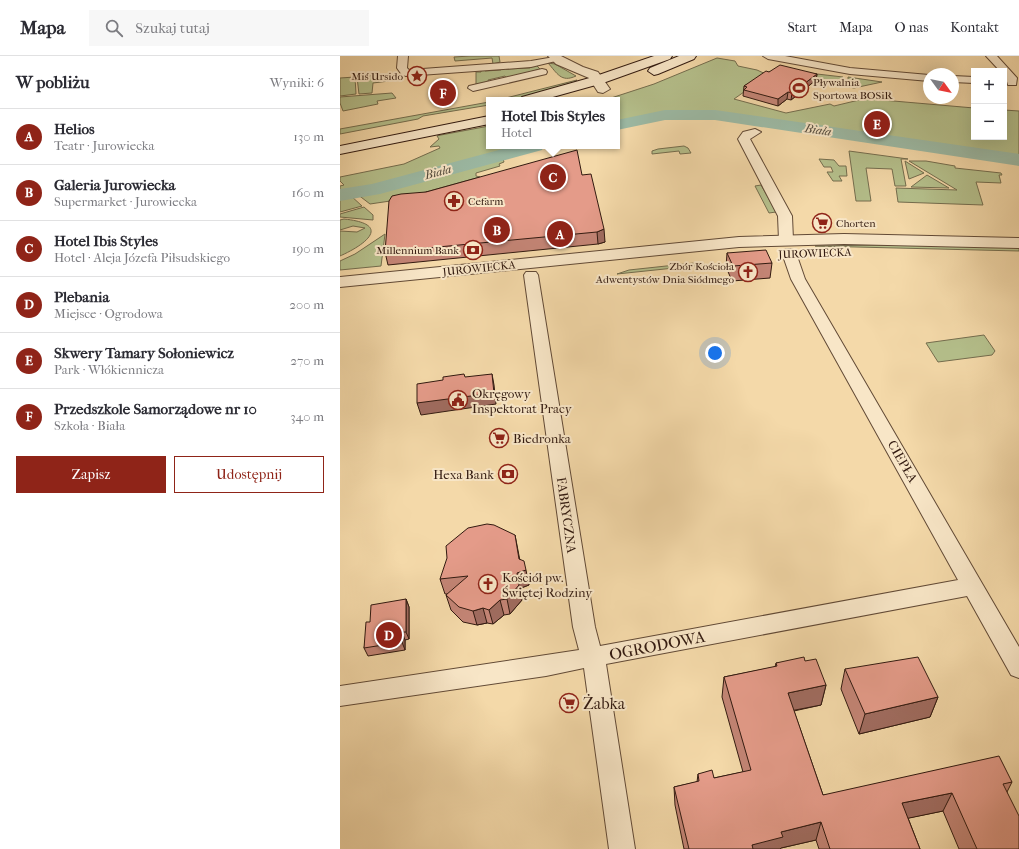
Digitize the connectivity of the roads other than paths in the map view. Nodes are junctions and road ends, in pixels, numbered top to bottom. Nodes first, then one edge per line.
1 (403, 56) edge
2 (666, 56) edge
3 (690, 56) edge
4 (768, 56) edge
5 (992, 56) edge
6 (555, 57) edge
7 (503, 61) edge
8 (537, 63) junction
9 (473, 68) junction
10 (923, 77) edge
11 (959, 79) edge
12 (971, 80) edge
13 (1012, 83) edge
14 (600, 84) junction
15 (541, 97) edge
16 (572, 97) edge
17 (486, 110) edge
18 (486, 121) edge
19 (755, 132) dead end
20 (340, 138) edge
21 (340, 150) edge
22 (792, 201) dead end
23 (778, 202) junction
24 (1019, 243) edge
25 (788, 246) junction
26 (1019, 255) edge
27 (530, 269) junction
28 (340, 282) edge
29 (369, 286) junction
30 (340, 295) edge
31 (973, 586) junction
32 (593, 658) junction
33 (1019, 668) edge
34 (340, 696) edge
35 (622, 849) edge

1 - 9 street
2 - 14 street
3 - 14 street
4 - 10 street
5 - 13 street
6 - 8 street
6 - 14 street
7 - 8 street
7 - 9 street
8 - 9 street
11 - 12 street
14 - 15 street
14 - 16 street
17 - 20 street
18 - 21 street
19 - 23 street, CIEPŁA
22 - 23 street
23 - 25 street, CIEPŁA
24 - 25 street, JUROWIECKA
25 - 26 street, JUROWIECKA
25 - 27 street, JUROWIECKA
25 - 31 street, CIEPŁA
27 - 29 street, JUROWIECKA
27 - 32 street, FABRYCZNA
28 - 29 street, JUROWIECKA
29 - 30 street, JUROWIECKA
31 - 32 street, OGRODOWA
31 - 33 street, CIEPŁA
32 - 34 street, OGRODOWA
32 - 35 street, FABRYCZNA

